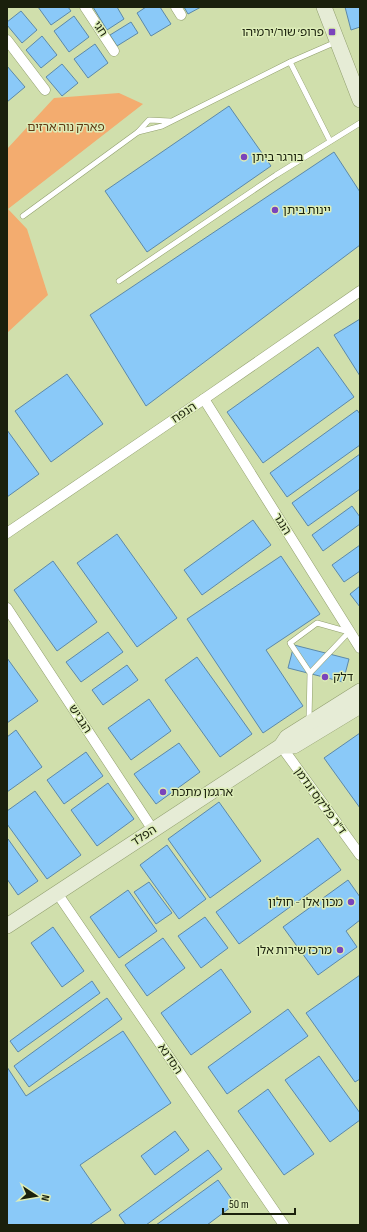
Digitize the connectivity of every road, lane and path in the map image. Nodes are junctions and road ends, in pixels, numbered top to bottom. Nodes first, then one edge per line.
1 (85, 7) edge
2 (324, 7) edge
3 (7, 40) edge
4 (337, 41) junction
5 (114, 50) dead end
6 (290, 62) junction
7 (45, 90) dead end
8 (358, 92) edge
9 (171, 121) junction
10 (360, 122) edge
11 (138, 132) junction
12 (330, 141) junction
13 (23, 216) dead end
14 (119, 281) dead end
15 (360, 291) edge
16 (204, 399) junction
17 (7, 532) edge
18 (7, 608) edge
19 (349, 632) junction
20 (360, 648) edge
21 (310, 673) junction
22 (360, 691) edge
23 (360, 706) edge
24 (309, 723) junction
25 (281, 746) junction
26 (153, 830) junction
27 (360, 855) edge
28 (57, 893) junction
29 (7, 926) edge
30 (284, 1225) edge

1 - 5 street, חגי
2 - 4 street
3 - 7 street
4 - 6 lane
4 - 8 street
6 - 9 lane
6 - 12 lane
9 - 11 lane
9 - 11 lane
10 - 12 lane
11 - 13 lane
12 - 14 lane
15 - 16 street, הנפח
16 - 17 street, הנפח
16 - 19 street, הנגר
18 - 26 street, הגביש
19 - 20 street, הנגר
19 - 21 lane
19 - 21 lane
21 - 24 lane
22 - 24 street, הפלד
23 - 25 street, הפלד
24 - 25 street, הפלד
25 - 26 street, הפלד
25 - 27 street, ד''ר פליקס זנדמן
26 - 28 street, הפלד
28 - 29 street, הפלד
28 - 30 street, הסדנא

